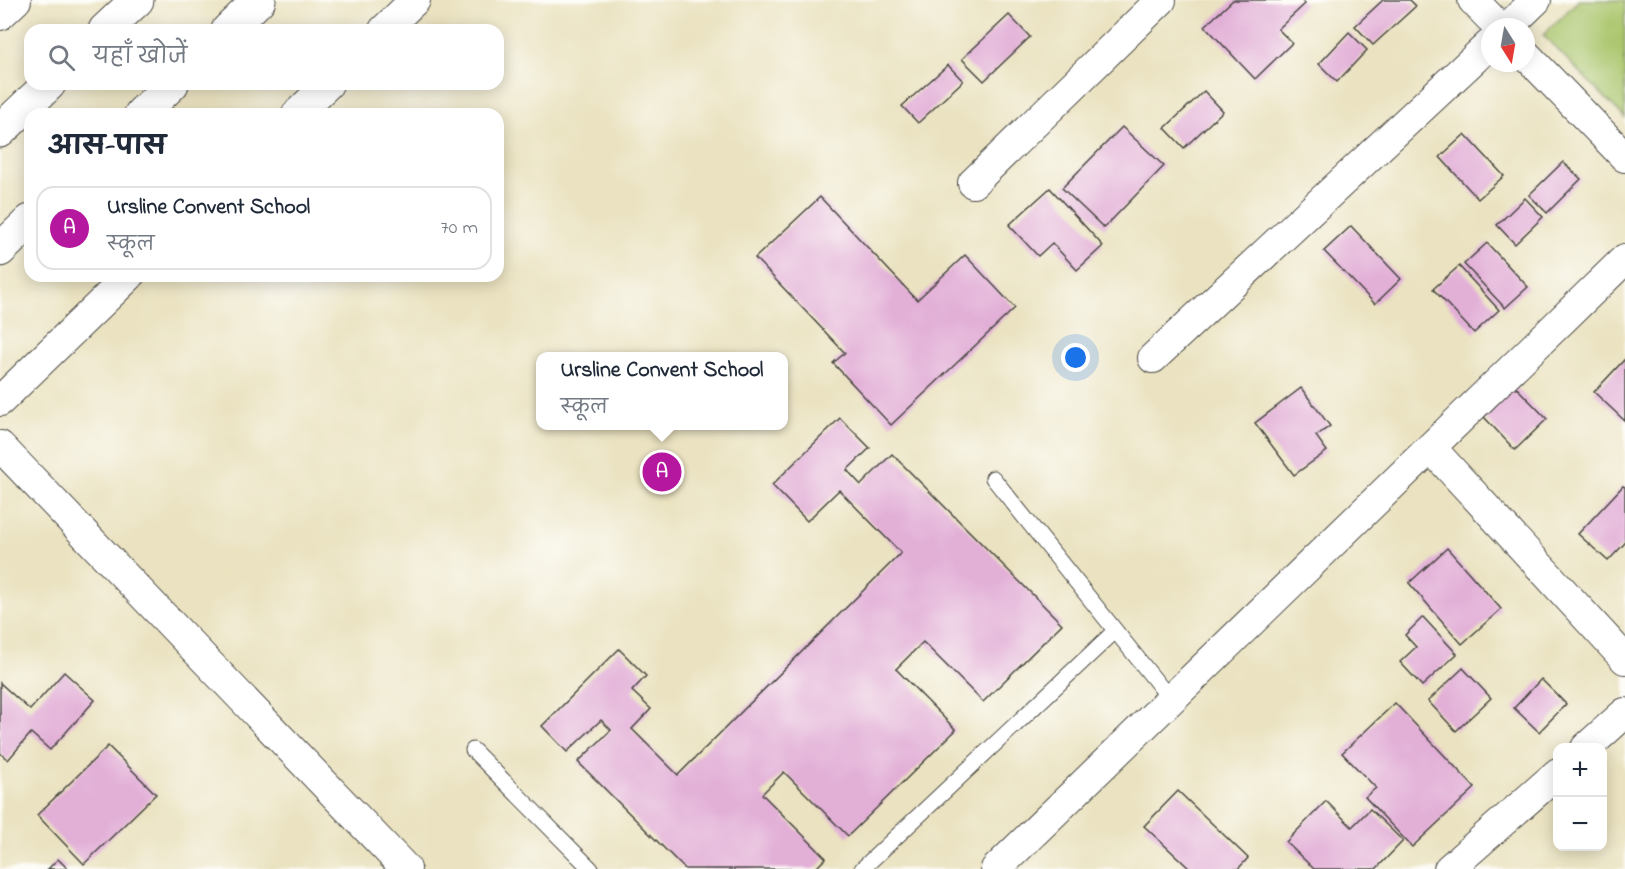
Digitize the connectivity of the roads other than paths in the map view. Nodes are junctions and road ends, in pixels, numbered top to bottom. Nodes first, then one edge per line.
1 (16, 0) edge
2 (137, 0) edge
3 (259, 0) edge
4 (415, 0) edge
5 (1161, 0) edge
6 (1473, 0) edge
7 (1536, 0) edge
8 (0, 15) edge
9 (1490, 18) edge
10 (1517, 18) edge
11 (111, 24) edge
12 (234, 24) edge
13 (390, 24) edge
14 (1481, 52) edge
15 (1535, 64) edge
16 (43, 90) edge
17 (166, 90) edge
18 (322, 90) edge
19 (147, 108) edge
20 (303, 108) edge
21 (0, 131) edge
22 (1625, 157) edge
23 (973, 183) dead end
24 (24, 227) edge
25 (0, 250) edge
26 (1620, 276) edge
27 (123, 282) edge
28 (1153, 358) dead end
29 (0, 401) edge
30 (0, 446) edge
31 (1431, 448) junction
32 (993, 478) dead end
33 (1115, 631) junction
34 (1625, 659) edge
35 (1171, 700) junction
36 (1625, 713) edge
37 (1591, 743) edge
38 (474, 750) dead end
39 (1553, 777) edge
40 (406, 869) edge
41 (591, 869) edge
42 (862, 869) edge
43 (996, 869) edge
44 (1449, 869) edge

1 - 8 street
2 - 11 street
3 - 12 street
4 - 13 street
5 - 23 street
6 - 9 street
7 - 10 street
14 - 28 street
15 - 22 street
16 - 21 street
17 - 19 street
18 - 20 street
24 - 25 street
26 - 31 street
27 - 29 street
30 - 40 street
31 - 34 street
31 - 35 street
32 - 33 lane
33 - 35 lane
33 - 42 lane
35 - 43 street
36 - 37 street
38 - 41 lane
39 - 44 street

